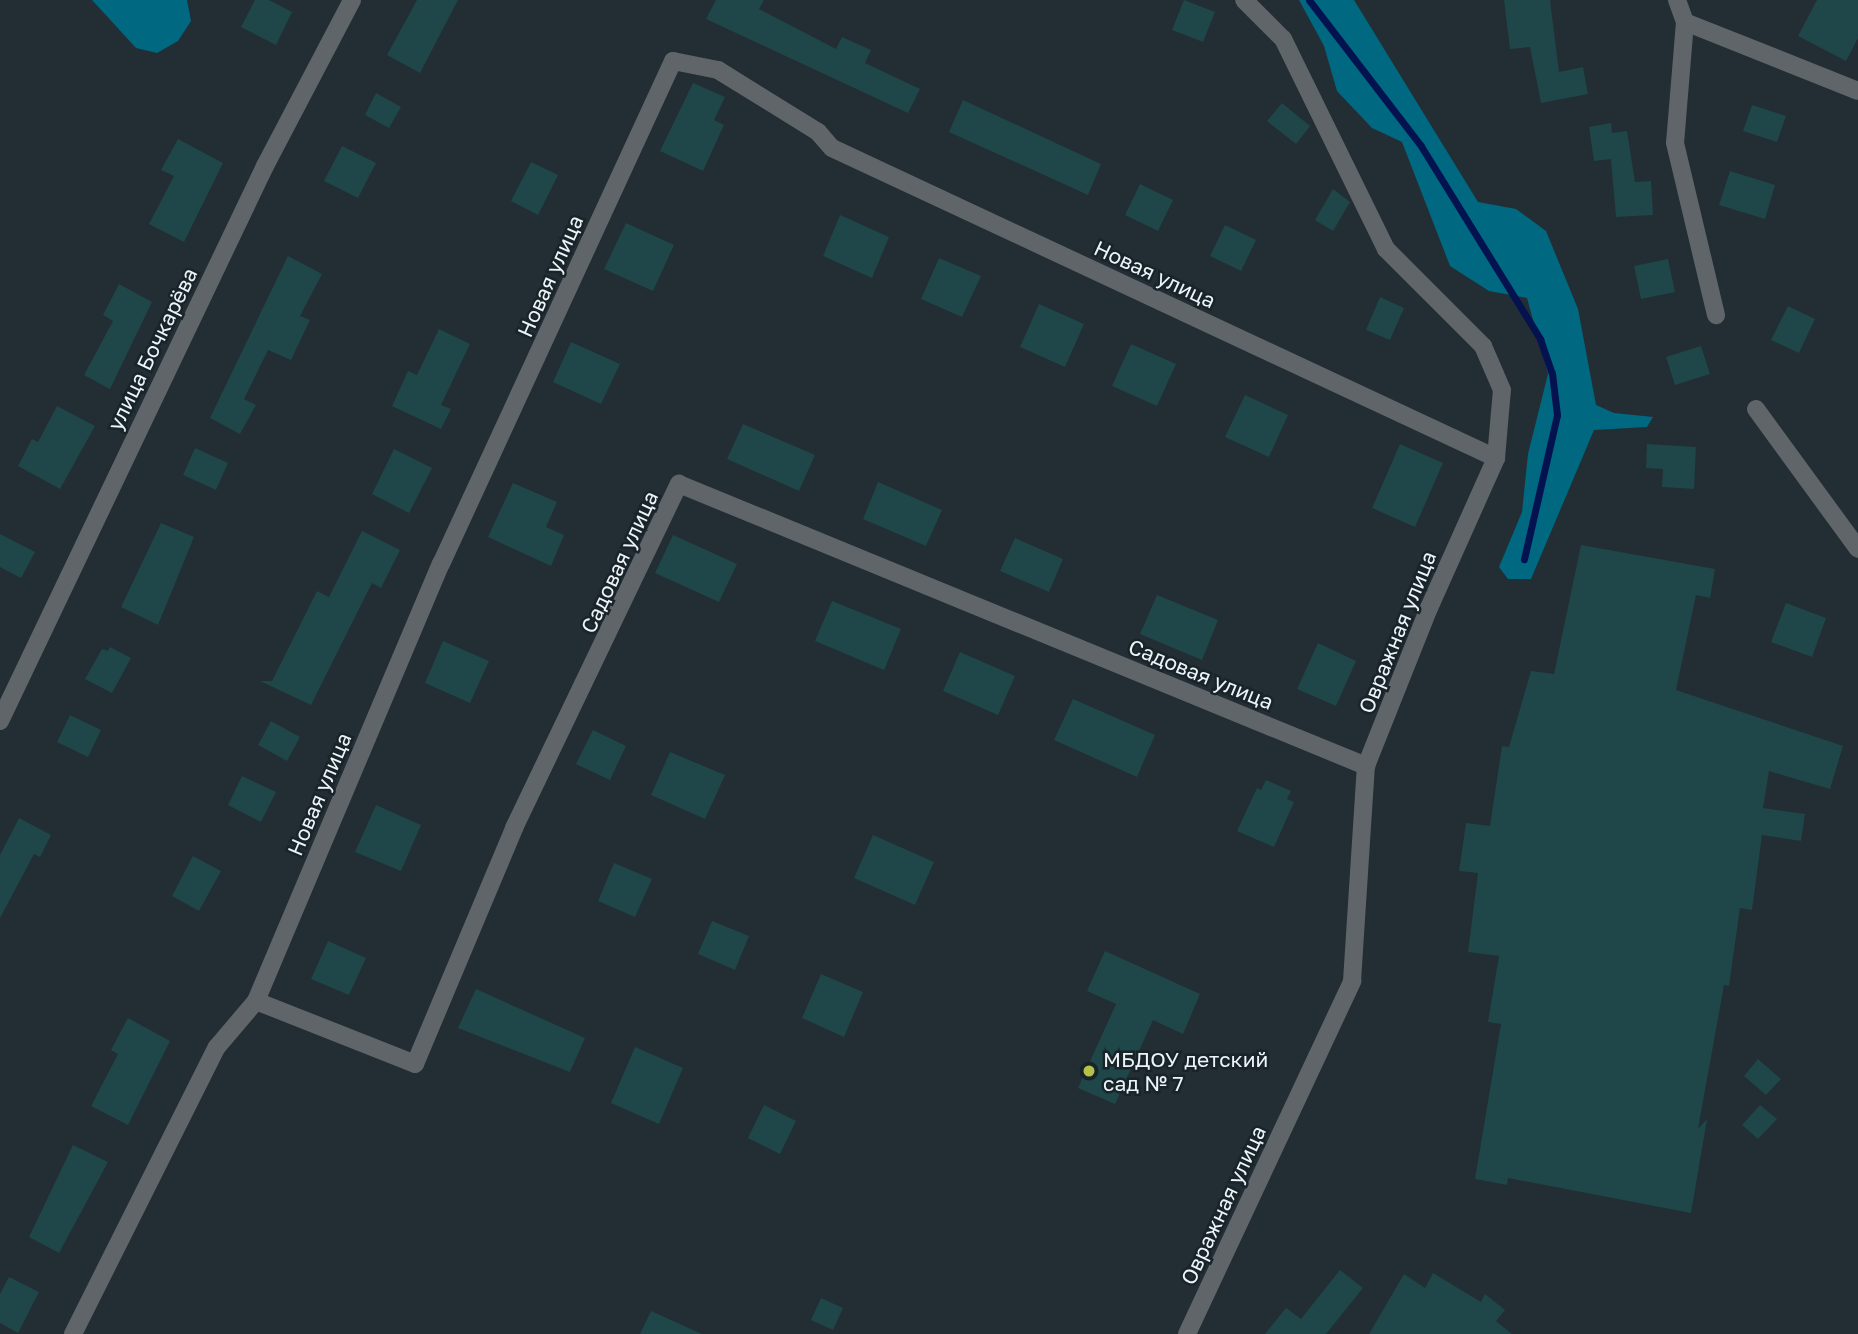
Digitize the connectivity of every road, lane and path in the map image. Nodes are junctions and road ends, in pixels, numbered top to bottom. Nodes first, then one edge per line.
1 (352, 0) edge
2 (1244, 0) edge
3 (1677, 0) edge
4 (1685, 22) junction
5 (1858, 91) edge
6 (1716, 316) dead end
7 (1756, 409) dead end
8 (1496, 458) junction
9 (1858, 549) edge
10 (0, 721) edge
11 (1366, 766) junction
12 (256, 1001) junction
13 (73, 1334) edge
14 (1187, 1334) edge

1 - 10 street, улица Бочкарёва
2 - 8 street, Овражная улица
3 - 4 street
4 - 5 street
4 - 6 street
7 - 9 street
8 - 11 street, Овражная улица
8 - 12 street, Новая улица
11 - 12 street, Садовая улица
11 - 14 street, Овражная улица
12 - 13 street, Новая улица

